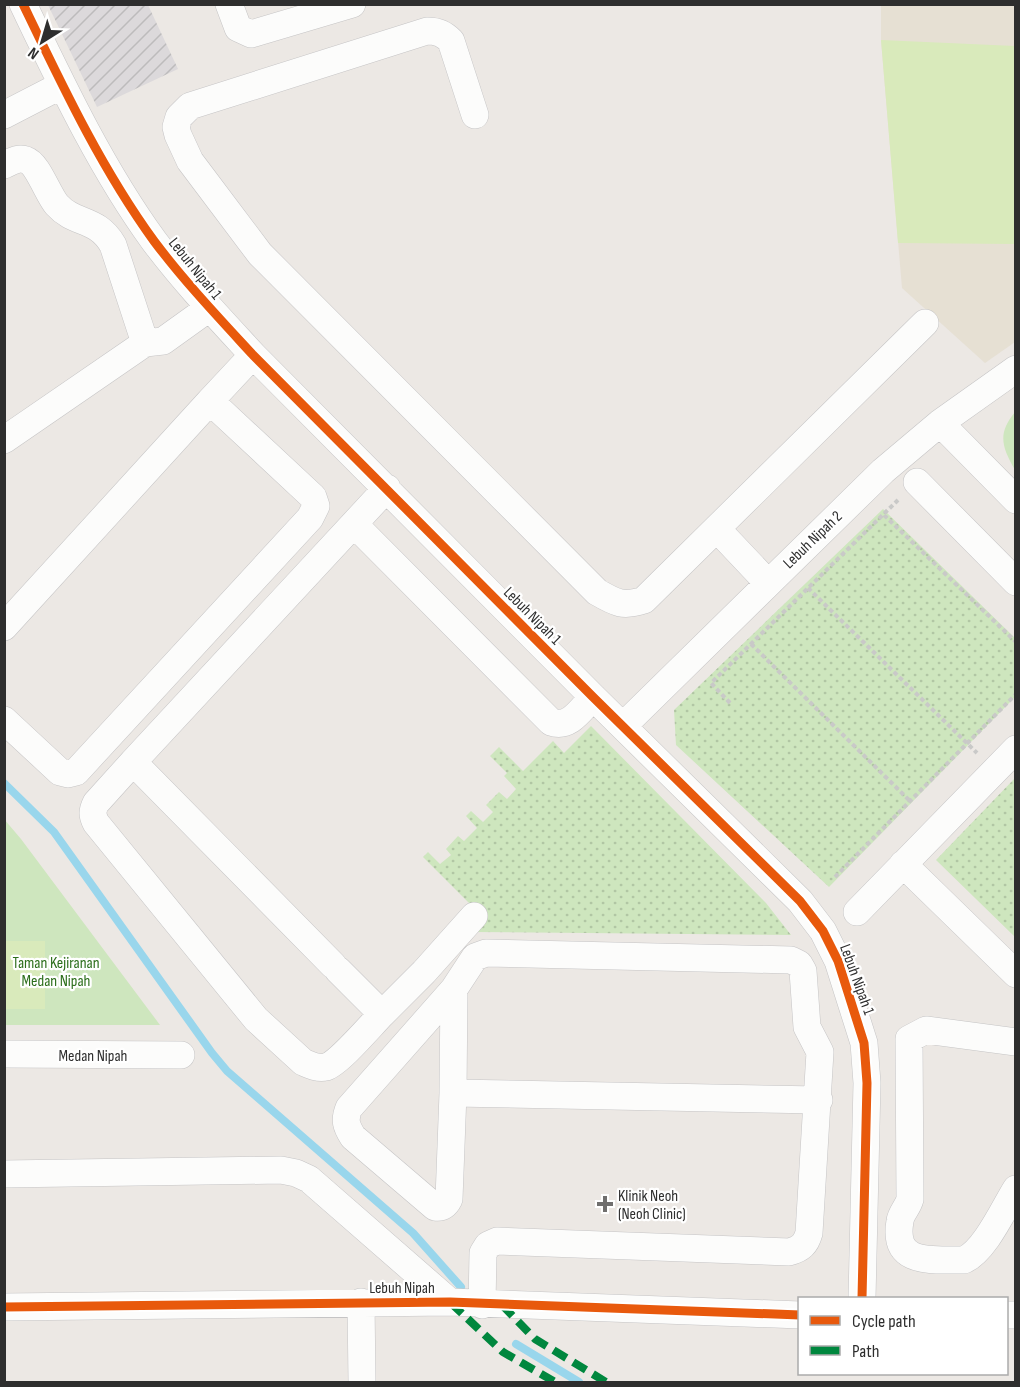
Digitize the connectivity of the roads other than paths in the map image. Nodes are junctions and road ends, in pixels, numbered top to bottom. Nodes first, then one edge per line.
1 (23, 4) edge
2 (229, 4) edge
3 (352, 4) edge
4 (62, 85) junction
5 (4, 115) edge
6 (475, 116) dead end
7 (4, 165) edge
8 (209, 308) junction
9 (925, 323) dead end
10 (145, 343) junction
11 (253, 355) junction
12 (1016, 369) edge
13 (210, 401) junction
14 (940, 423) junction
15 (4, 440) edge
16 (916, 482) road end
17 (387, 488) junction
18 (1016, 500) edge
19 (354, 524) junction
20 (717, 529) junction
21 (1016, 582) edge
22 (768, 583) junction
23 (4, 627) edge
24 (593, 697) junction
25 (4, 720) edge
26 (623, 726) junction
27 (1016, 749) edge
28 (133, 762) junction
29 (903, 864) junction
30 (857, 912) dead end
31 (474, 916) dead end
32 (1016, 974) edge
33 (454, 989) junction
34 (382, 1014) junction
35 (909, 1039) junction
36 (1016, 1042) edge
37 (864, 1046) junction
38 (820, 1052) junction
39 (4, 1054) edge
40 (181, 1055) dead end
41 (453, 1094) junction
42 (819, 1100) junction
43 (4, 1174) edge
44 (1016, 1188) edge
45 (862, 1297) edge
46 (361, 1302) junction
47 (450, 1302) junction
48 (482, 1305) junction
49 (4, 1306) edge
50 (798, 1315) edge
51 (362, 1383) edge

1 - 4 street, Lebuh Nipah 1
2 - 3 street
4 - 5 street
4 - 8 street, Lebuh Nipah 1
6 - 20 street
7 - 10 street
8 - 10 street
8 - 11 street, Lebuh Nipah 1
9 - 20 street
10 - 15 street
11 - 13 street
11 - 17 street, Lebuh Nipah 1
12 - 14 street, Lebuh Nipah 2
13 - 23 street
13 - 25 street
14 - 18 street
14 - 22 street, Lebuh Nipah 2
16 - 21 street
17 - 19 street
17 - 24 street, Lebuh Nipah 1
19 - 24 street
19 - 28 street
20 - 22 street
22 - 26 street, Lebuh Nipah 2
24 - 26 street, Lebuh Nipah 1
26 - 37 street, Lebuh Nipah 1
27 - 29 street
28 - 34 street
28 - 34 street
29 - 30 street
29 - 32 street
31 - 34 street
33 - 38 street
33 - 41 street
33 - 41 street
35 - 36 street
35 - 37 street
35 - 44 street
37 - 38 street
37 - 45 street, Lebuh Nipah 1
38 - 42 street
39 - 40 street, Medan Nipah
41 - 42 street
42 - 48 street
43 - 47 street
46 - 47 street, Lebuh Nipah
46 - 49 street, Lebuh Nipah
46 - 51 street
47 - 48 street, Lebuh Nipah
48 - 50 street, Lebuh Nipah

